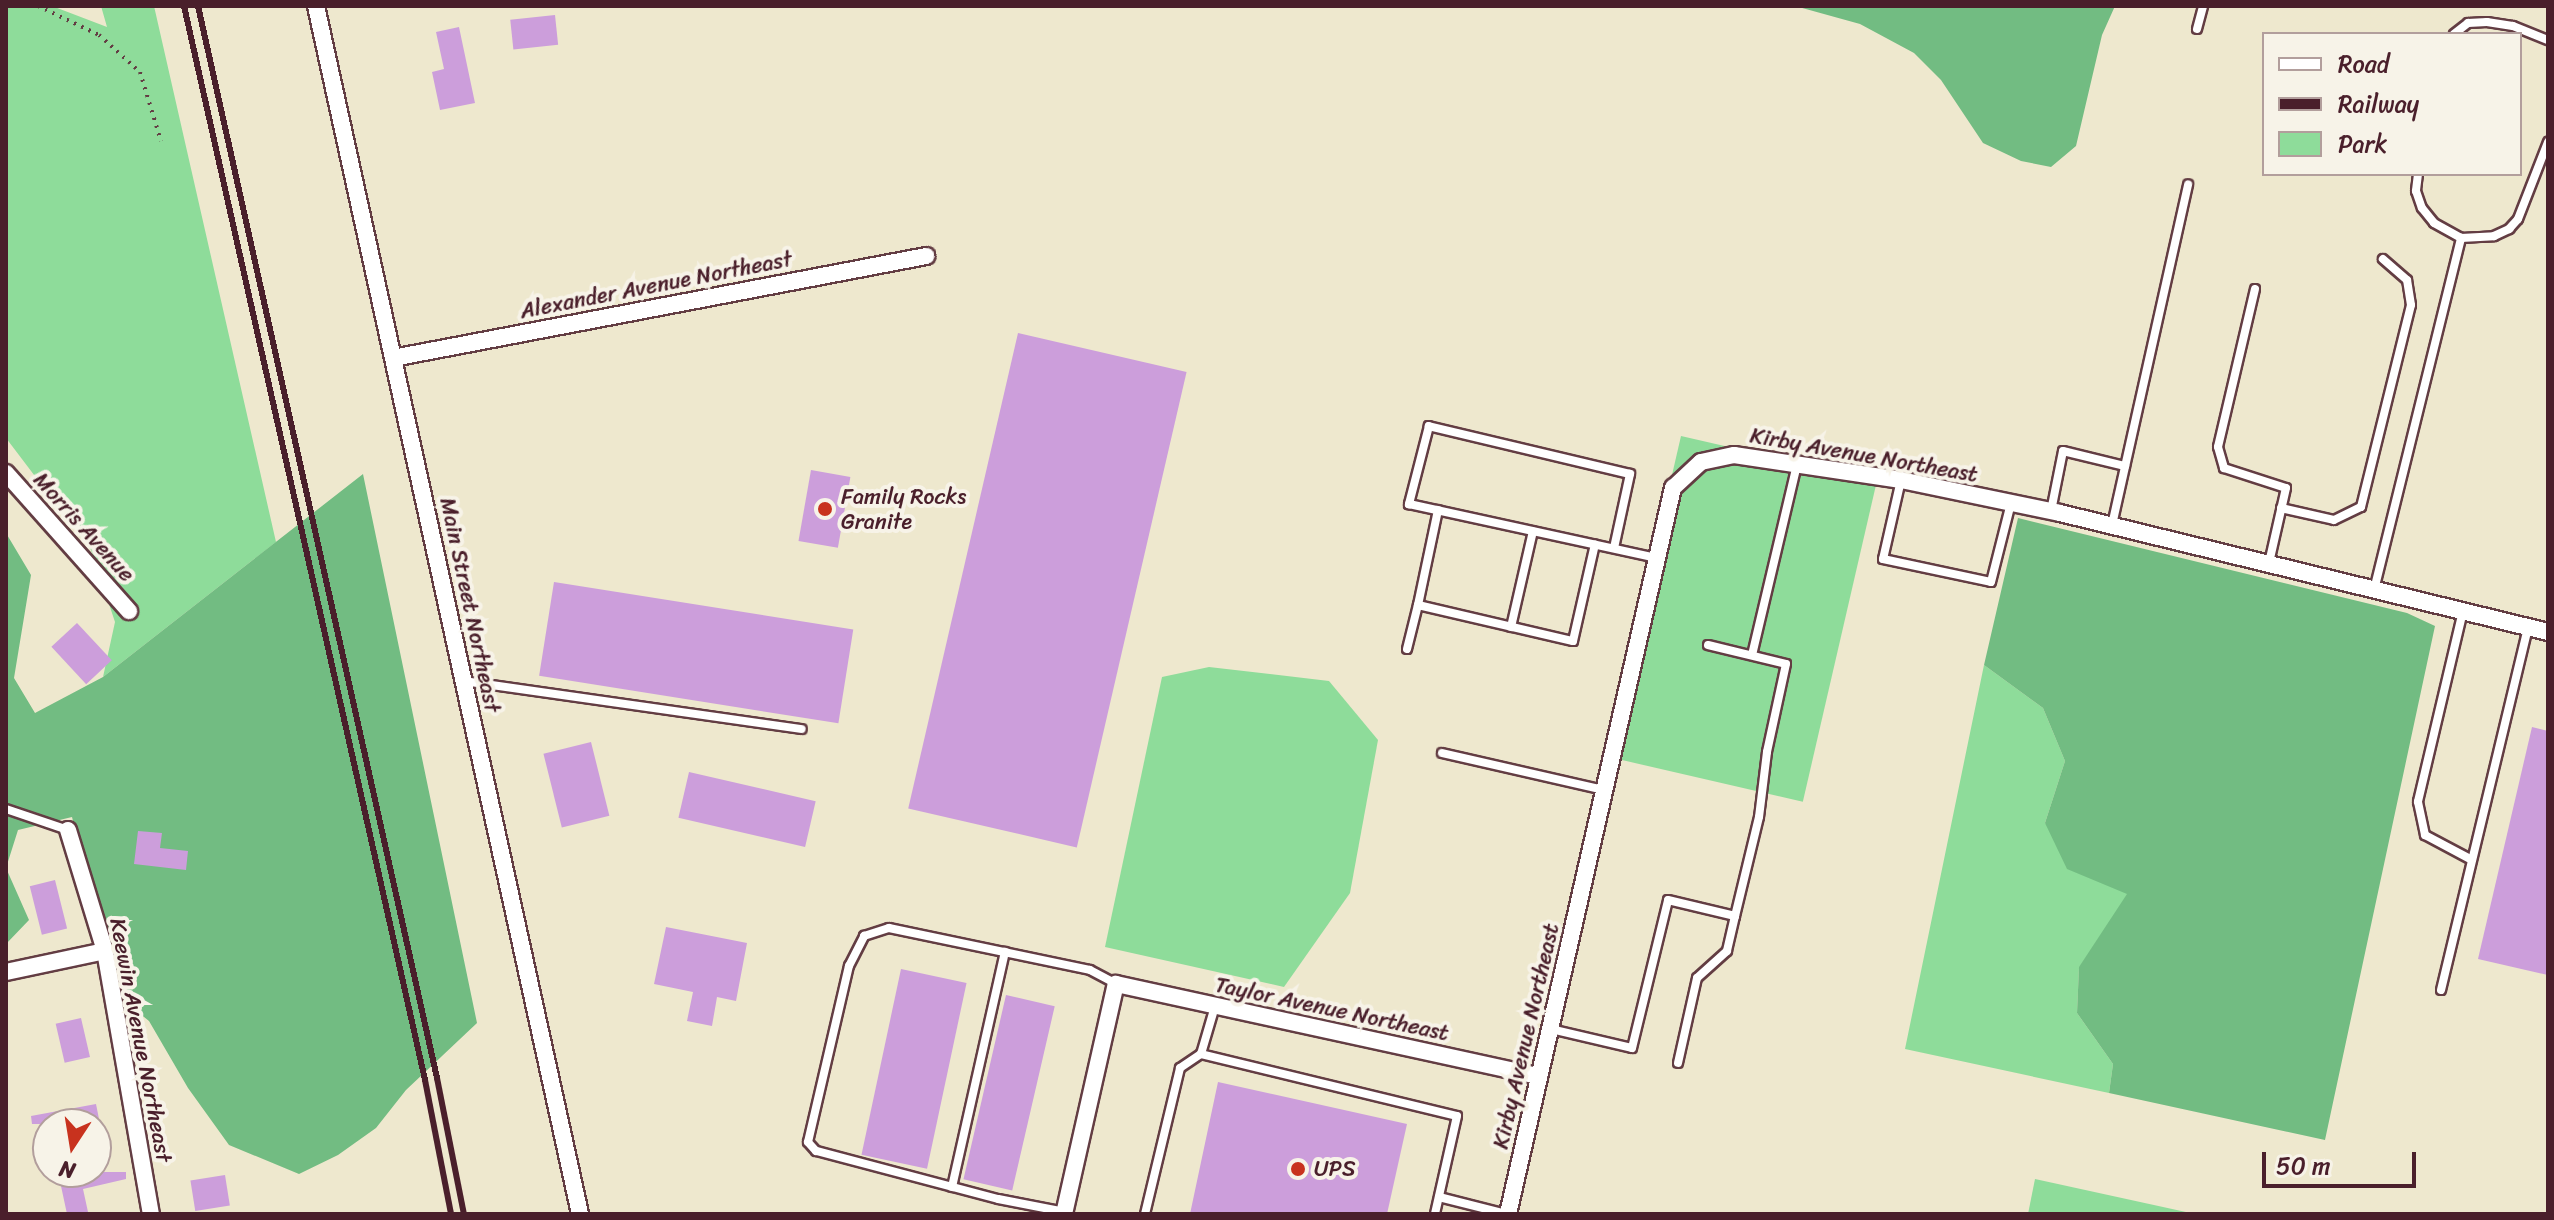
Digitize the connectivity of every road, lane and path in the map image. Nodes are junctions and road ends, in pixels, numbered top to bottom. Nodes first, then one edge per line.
1 (38, 6) edge
2 (316, 6) edge
3 (2203, 6) edge
4 (2197, 29) dead end
5 (2457, 32) edge
6 (2548, 40) edge
7 (161, 141) dead end
8 (2548, 142) edge
9 (2418, 176) edge
10 (2188, 184) dead end
11 (2461, 238) junction
12 (926, 256) dead end
13 (2383, 259) dead end
14 (2255, 289) dead end
15 (393, 358) junction
16 (1797, 463) junction
17 (2125, 466) junction
18 (6, 473) edge
19 (1901, 480) junction
20 (2011, 503) junction
21 (2281, 508) junction
22 (1438, 510) junction
23 (2051, 511) junction
24 (2112, 526) junction
25 (1533, 531) junction
26 (1595, 544) junction
27 (1614, 548) junction
28 (1657, 558) junction
29 (2269, 564) junction
30 (2374, 590) junction
31 (1418, 605) junction
32 (129, 611) dead end
33 (2463, 611) junction
34 (1511, 627) junction
35 (2528, 627) junction
36 (2548, 632) edge
37 (1708, 645) dead end
38 (1407, 649) dead end
39 (1752, 655) junction
40 (464, 681) junction
41 (802, 729) dead end
42 (1442, 753) dead end
43 (1605, 790) junction
44 (6, 809) edge
45 (68, 830) joint
46 (2472, 860) junction
47 (1735, 916) junction
48 (105, 951) junction
49 (1005, 952) junction
50 (6, 972) edge
51 (1116, 984) junction
52 (2441, 990) dead end
53 (1215, 1005) junction
54 (1551, 1029) junction
55 (1201, 1054) junction
56 (1678, 1063) dead end
57 (1539, 1076) junction
58 (952, 1187) junction
59 (1439, 1197) junction
60 (1064, 1213) edge
61 (151, 1214) edge
62 (580, 1214) edge
63 (1145, 1214) edge
64 (1435, 1214) edge
65 (1507, 1214) edge

1 - 7 path
2 - 15 street, Main Street Northeast
3 - 4 lane
5 - 6 lane
8 - 11 lane
9 - 11 lane
10 - 17 lane
11 - 30 lane
12 - 15 street, Alexander Avenue Northeast
13 - 21 lane
14 - 21 lane
15 - 40 street, Main Street Northeast
16 - 19 street, Kirby Avenue Northeast
16 - 28 street, Kirby Avenue Northeast
16 - 39 lane
17 - 23 lane
17 - 24 lane
18 - 32 street, Morris Avenue
19 - 20 street, Kirby Avenue Northeast
19 - 20 lane
20 - 23 street, Kirby Avenue Northeast
21 - 29 lane
22 - 25 lane
22 - 27 lane
22 - 31 lane
23 - 24 street, Kirby Avenue Northeast
24 - 29 street, Kirby Avenue Northeast
25 - 26 lane
25 - 34 lane
26 - 27 lane
26 - 34 lane
27 - 28 lane
28 - 43 street, Kirby Avenue Northeast
29 - 30 street, Kirby Avenue Northeast
30 - 33 street, Kirby Avenue Northeast
31 - 34 lane
31 - 38 lane
33 - 35 street, Kirby Avenue Northeast
33 - 46 lane
35 - 36 street, Kirby Avenue Northeast
35 - 46 lane
37 - 39 lane
39 - 47 lane
40 - 41 lane
40 - 62 street, Main Street Northeast
42 - 43 lane
43 - 54 street, Kirby Avenue Northeast
44 - 45 lane
45 - 48 street, Keewin Avenue Northeast
46 - 52 lane
47 - 54 lane
47 - 56 lane
48 - 50 street
48 - 61 street, Keewin Avenue Northeast
49 - 51 lane
49 - 58 lane
49 - 58 lane
51 - 53 street, Taylor Avenue Northeast
51 - 60 street
53 - 55 lane
53 - 57 street, Taylor Avenue Northeast
54 - 57 street, Kirby Avenue Northeast
55 - 59 lane
55 - 63 lane
57 - 65 street, Kirby Avenue Northeast
58 - 60 lane
59 - 64 lane
59 - 65 lane

